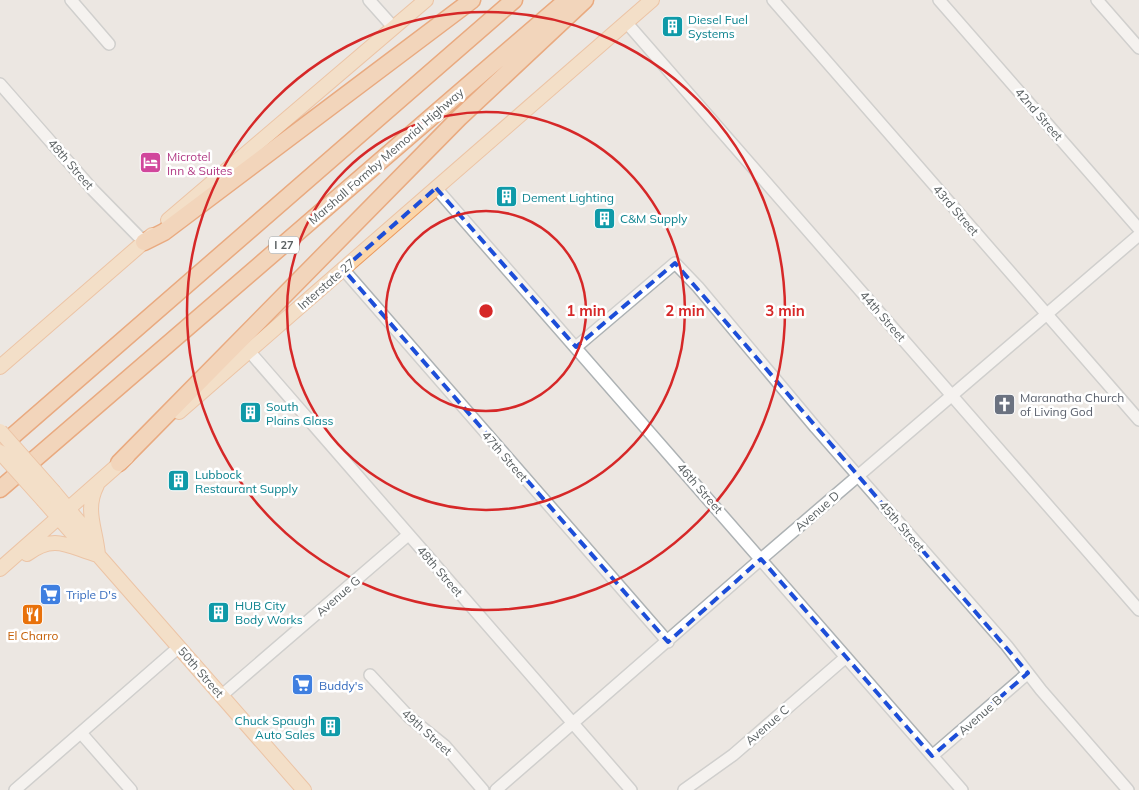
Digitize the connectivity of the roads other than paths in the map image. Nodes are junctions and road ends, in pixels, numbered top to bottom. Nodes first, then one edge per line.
1 (71, 0) edge
2 (370, 0) edge
3 (426, 0) edge
4 (472, 0) edge
5 (514, 0) edge
6 (567, 0) edge
7 (585, 0) edge
8 (652, 0) edge
9 (773, 0) edge
10 (939, 0) edge
11 (1098, 0) edge
12 (626, 22) junction
13 (394, 28) junction
14 (109, 44) dead end
15 (1139, 48) edge
16 (0, 84) edge
17 (436, 188) junction
18 (1139, 229) edge
19 (1139, 235) edge
20 (144, 242) junction
21 (342, 269) junction
22 (1046, 315) junction
23 (46, 326) junction
24 (576, 347) junction
25 (110, 352) junction
26 (249, 352) junction
27 (0, 355) edge
28 (0, 367) edge
29 (952, 396) junction
30 (1139, 420) edge
31 (0, 431) edge
32 (0, 447) edge
33 (0, 452) edge
34 (119, 464) junction
35 (858, 476) junction
36 (98, 482) junction
37 (0, 489) edge
38 (49, 497) junction
39 (63, 513) junction
40 (408, 535) junction
41 (95, 550) junction
42 (761, 559) junction
43 (0, 569) edge
44 (1139, 610) edge
45 (668, 642) junction
46 (179, 647) junction
47 (846, 657) junction
48 (1028, 673) junction
49 (370, 674) dead end
50 (222, 696) junction
51 (572, 724) junction
52 (81, 733) junction
53 (932, 756) junction
54 (15, 790) edge
55 (131, 790) edge
56 (304, 790) edge
57 (483, 790) edge
58 (496, 790) edge
59 (631, 790) edge
60 (684, 790) edge
61 (962, 790) edge
62 (1128, 790) edge

1 - 14 street
2 - 13 street
3 - 13 main road
4 - 20 highway
5 - 25 highway, I 27
6 - 37 highway, Marshall Formby Memorial Highway / I 27
7 - 34 highway
8 - 12 main road, Interstate 27
9 - 22 street, 43rd Street
10 - 18 street, 42nd Street
11 - 15 street
12 - 17 main road, Interstate 27
12 - 29 street, 44th Street
13 - 20 main road
16 - 20 street, 48th Street
17 - 21 main road, Interstate 27
17 - 24 street, 46th Street
19 - 22 street, Avenue D
20 - 23 main road
21 - 26 main road, Interstate 27
21 - 45 street, 47th Street
22 - 29 street, Avenue D
22 - 30 street, 43rd Street
23 - 27 main road
23 - 28 main road
24 - 35 street, 45th Street
24 - 42 street, 46th Street
25 - 31 highway
25 - 32 highway, I 27
26 - 34 main road, Interstate 27
26 - 40 street, 48th Street
29 - 35 street, Avenue D
29 - 44 street, 44th Street
31 - 38 main road, 50th Street, bridge
33 - 38 main road, 50th Street, bridge
34 - 36 main road, Interstate 27
35 - 42 street, Avenue D
35 - 48 street, 45th Street
36 - 39 main road, Interstate 27
36 - 41 main road
38 - 39 main road, 50th Street
39 - 41 main road, 50th Street
39 - 43 main road, Interstate 27
40 - 50 street, Avenue G
40 - 51 street, 48th Street
41 - 43 main road
41 - 46 main road, 50th Street
42 - 45 street, Avenue D
42 - 47 street, 46th Street
45 - 51 street, Avenue D
46 - 50 main road, 50th Street
46 - 52 street
47 - 53 street, 46th Street
47 - 60 street, Avenue C
48 - 53 street, Avenue B
48 - 62 street, 45th Street
49 - 57 street, 49th Street
50 - 56 main road, 50th Street
51 - 58 street, Avenue D
51 - 59 street, 48th Street
52 - 54 street
52 - 55 street
53 - 61 street, 46th Street

